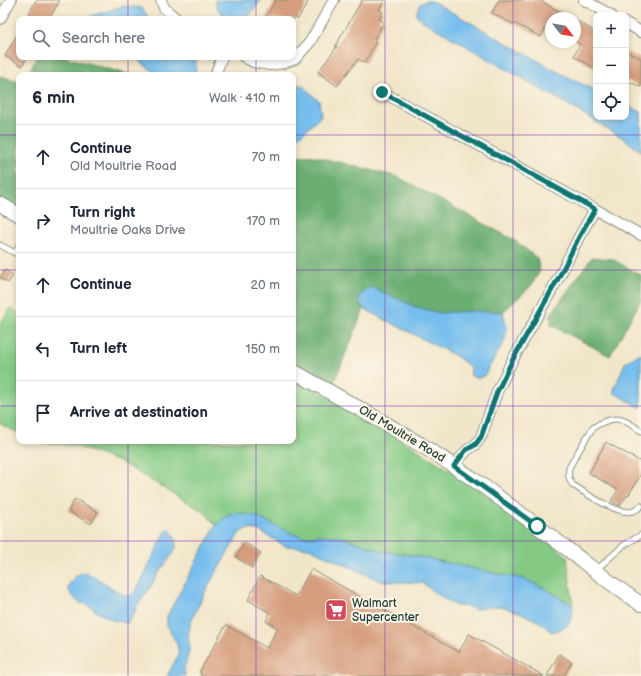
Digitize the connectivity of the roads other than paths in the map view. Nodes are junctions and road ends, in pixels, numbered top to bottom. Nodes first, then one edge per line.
1 (11, 0) edge
2 (161, 0) edge
3 (334, 0) edge
4 (584, 0) edge
5 (606, 12) edge
6 (173, 16) edge
7 (0, 18) edge
8 (629, 25) edge
9 (641, 32) edge
10 (296, 58) edge
11 (221, 60) edge
12 (249, 60) edge
13 (292, 60) edge
14 (217, 72) edge
15 (382, 92) dead end
16 (0, 204) edge
17 (595, 209) junction
18 (16, 213) edge
19 (641, 235) edge
20 (0, 245) edge
21 (16, 251) edge
22 (296, 373) edge
23 (641, 431) edge
24 (454, 466) junction
25 (641, 506) edge
26 (641, 535) edge
27 (595, 571) junction
28 (641, 604) edge

1 - 7 street
2 - 6 street
3 - 10 street
4 - 5 street
8 - 9 street
11 - 14 street
12 - 13 street
15 - 17 street
16 - 18 main road
17 - 19 street
17 - 24 street
20 - 21 lane
22 - 24 main road, Old Moultrie Road
23 - 25 lane
24 - 27 main road, Old Moultrie Road
26 - 27 lane
27 - 28 main road, Old Moultrie Road

